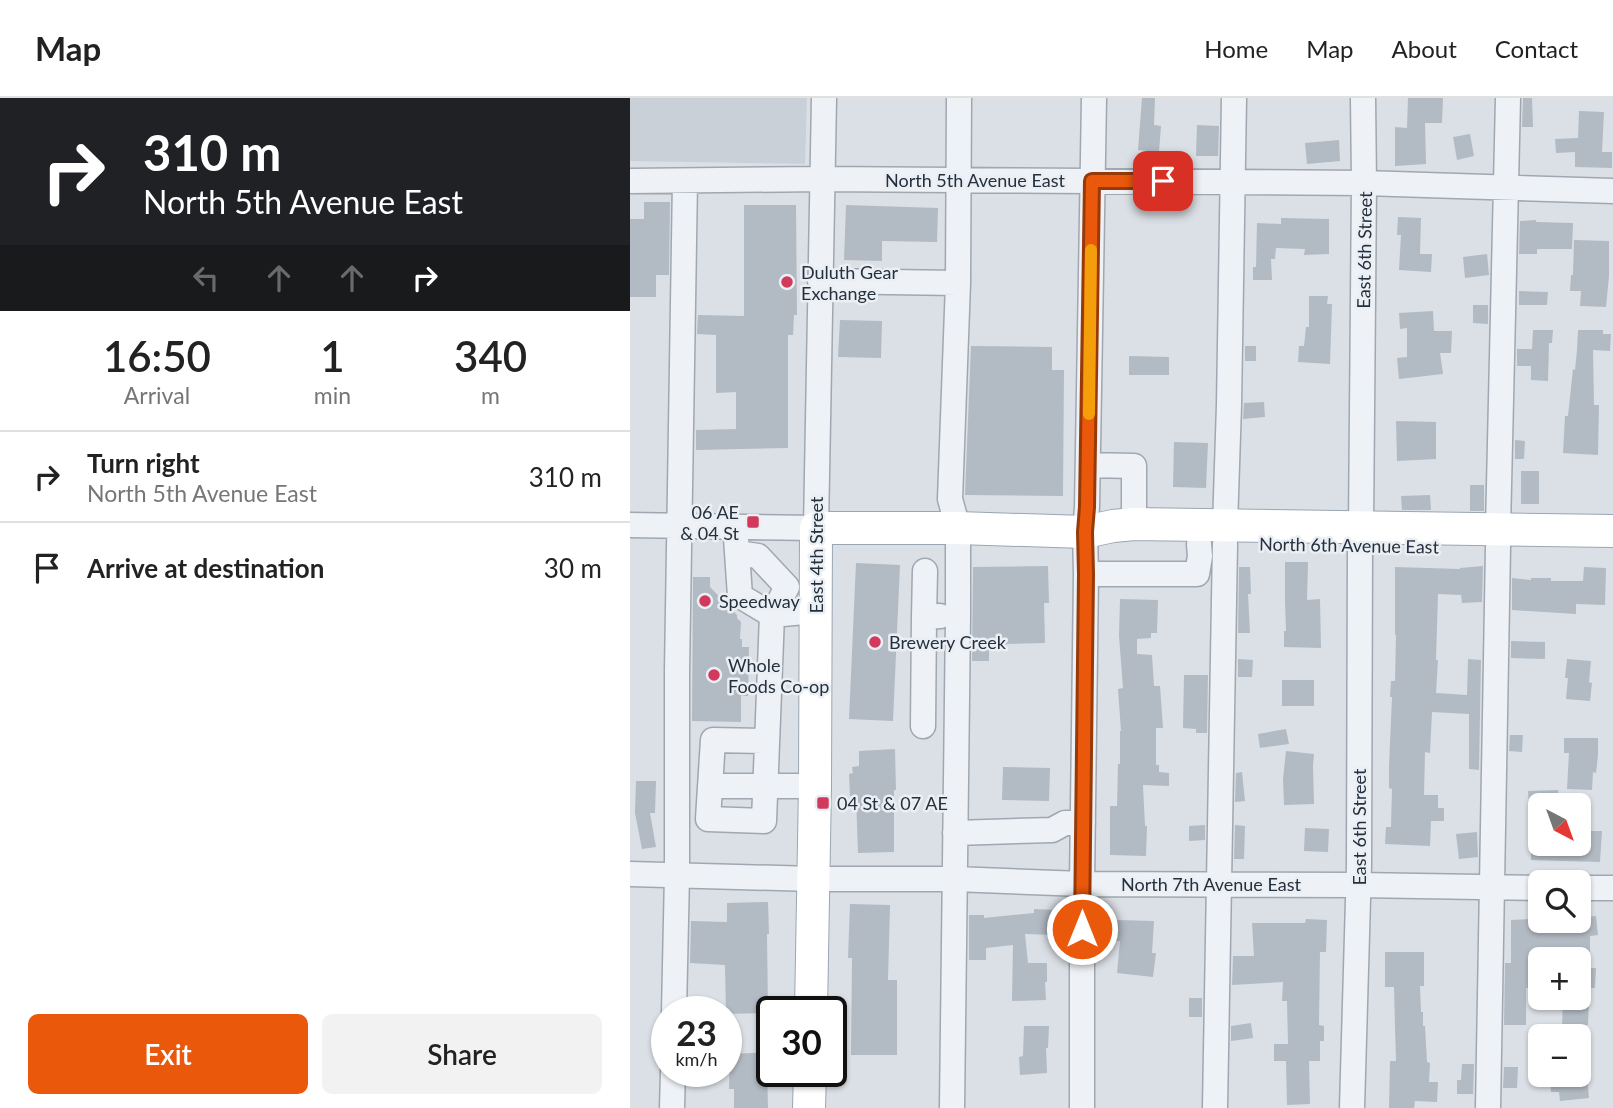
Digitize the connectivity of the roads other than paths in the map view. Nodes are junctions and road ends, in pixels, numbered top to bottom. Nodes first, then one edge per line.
1 (824, 98) edge
2 (958, 98) edge
3 (1094, 98) edge
4 (1234, 98) edge
5 (1363, 98) edge
6 (1508, 98) edge
7 (822, 179) junction
8 (630, 181) edge
9 (685, 181) junction
10 (957, 181) junction
11 (1092, 181) junction
12 (1233, 182) junction
13 (1364, 183) junction
14 (1507, 188) junction
15 (1613, 191) edge
16 (820, 281) junction
17 (958, 283) junction
18 (1088, 465) junction
19 (1134, 524) junction
20 (630, 525) edge
21 (679, 526) junction
22 (735, 527) junction
23 (816, 528) junction
24 (958, 528) junction
25 (1613, 531) edge
26 (1085, 532) junction
27 (1361, 536) junction
28 (1216, 538) junction
29 (1498, 538) junction
30 (1613, 549) edge
31 (737, 553) junction
32 (925, 571) dead end
33 (1086, 574) junction
34 (815, 611) junction
35 (772, 615) junction
36 (958, 616) junction
37 (925, 617) junction
38 (923, 726) dead end
39 (767, 741) junction
40 (710, 786) junction
41 (815, 786) junction
42 (766, 787) junction
43 (1083, 823) junction
44 (955, 833) junction
45 (630, 874) edge
46 (677, 874) junction
47 (814, 879) junction
48 (955, 879) junction
49 (1082, 884) junction
50 (1218, 885) junction
51 (1358, 885) junction
52 (1493, 888) junction
53 (1528, 888) edge
54 (1591, 888) edge
55 (1613, 888) edge
56 (674, 996) edge
57 (811, 996) edge
58 (673, 1087) edge
59 (810, 1087) edge
60 (672, 1108) edge
61 (809, 1108) edge
62 (952, 1108) edge
63 (1082, 1108) edge
64 (1215, 1108) edge
65 (1352, 1108) edge
66 (1488, 1108) edge

1 - 7 street, East 4th Street
2 - 10 street
3 - 11 street
4 - 12 street
5 - 13 street, East 6th Street
6 - 14 street
7 - 9 street, North 5th Avenue East
7 - 10 street, North 5th Avenue East
7 - 16 street, East 4th Street
8 - 9 street, North 5th Avenue East
9 - 21 street
10 - 11 street, North 5th Avenue East
10 - 17 street
11 - 12 street, North 5th Avenue East
11 - 18 street
12 - 13 street, North 5th Avenue East
12 - 28 street
13 - 14 street, North 5th Avenue East
13 - 27 street, East 6th Street
14 - 15 street, North 5th Avenue East
14 - 29 street
16 - 17 street
16 - 23 street, East 4th Street
17 - 24 street
18 - 19 street
18 - 26 street
19 - 26 main road, North 6th Avenue East
19 - 28 main road, North 6th Avenue East
20 - 21 street, North 6th Avenue East
21 - 22 street, North 6th Avenue East
21 - 46 street
22 - 23 street, North 6th Avenue East
22 - 31 street
23 - 24 main road, North 6th Avenue East
23 - 34 main road, East 4th Street
24 - 26 main road, North 6th Avenue East
24 - 36 street
25 - 29 main road, North 6th Avenue East
26 - 28 main road, North 6th Avenue East
26 - 33 street
27 - 28 main road, North 6th Avenue East
27 - 29 main road, North 6th Avenue East
27 - 51 street, East 6th Street
28 - 33 street
28 - 50 street
29 - 30 main road, North 6th Avenue East
29 - 52 street
31 - 35 street
31 - 35 street
32 - 37 street
33 - 43 street
34 - 35 street
34 - 41 main road, East 4th Street
35 - 39 street
36 - 37 street
36 - 44 street
37 - 38 street
39 - 40 street
39 - 42 street
40 - 42 street
40 - 42 street
41 - 42 street
41 - 47 main road, East 4th Street
43 - 44 street
43 - 49 street
44 - 48 street
45 - 46 street, North 7th Avenue East
46 - 47 street, North 7th Avenue East
46 - 56 street
47 - 48 street, North 7th Avenue East
47 - 57 main road, East 4th Street
48 - 49 street, North 7th Avenue East
48 - 62 street
49 - 50 street, North 7th Avenue East
49 - 63 street
50 - 51 street, North 7th Avenue East
50 - 64 street
51 - 52 street, North 7th Avenue East
51 - 65 street, East 6th Street
52 - 53 street, North 7th Avenue East
52 - 66 street
54 - 55 street
58 - 60 street
59 - 61 main road

